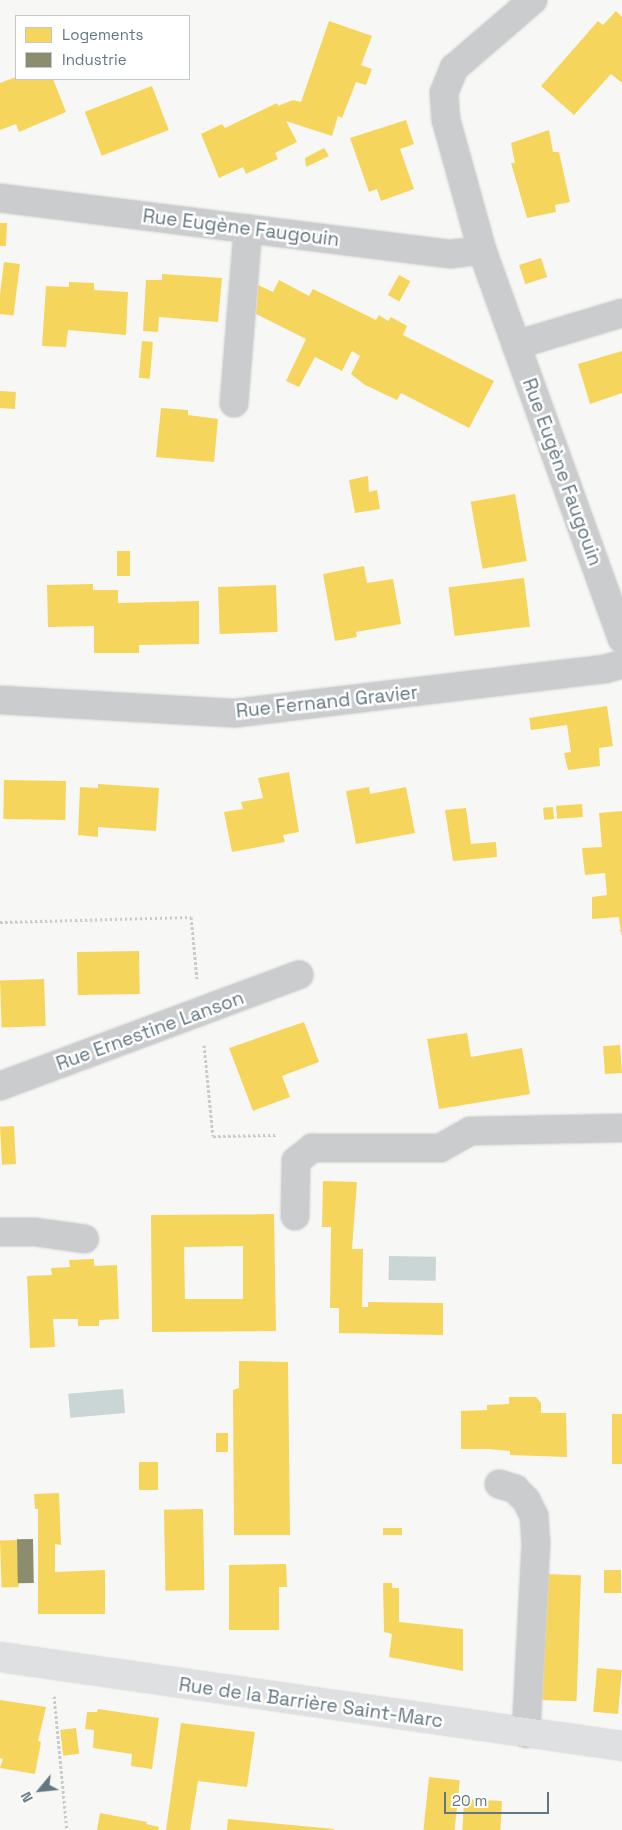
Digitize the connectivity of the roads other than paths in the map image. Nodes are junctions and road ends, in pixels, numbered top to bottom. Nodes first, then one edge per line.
1 (534, 0) edge
2 (0, 198) edge
3 (248, 229) junction
4 (482, 250) junction
5 (622, 313) edge
6 (516, 345) junction
7 (234, 403) dead end
8 (622, 639) edge
9 (622, 664) edge
10 (0, 700) edge
11 (299, 975) dead end
12 (0, 1086) edge
13 (622, 1128) edge
14 (295, 1216) dead end
15 (0, 1232) edge
16 (85, 1239) dead end
17 (499, 1484) dead end
18 (0, 1656) edge
19 (526, 1734) junction
20 (622, 1746) edge

1 - 4 street, Rue Eugène Faugouin
2 - 3 street, Rue Eugène Faugouin
3 - 4 street, Rue Eugène Faugouin
3 - 7 street
4 - 6 street, Rue Eugène Faugouin
5 - 6 street
6 - 8 street, Rue Eugène Faugouin
9 - 10 street, Rue Fernand Gravier
11 - 12 street, Rue Ernestine Lanson
13 - 14 street
15 - 16 street
17 - 19 street
18 - 19 main road, Rue de la Barrière Saint-Marc
19 - 20 main road, Rue de la Barrière Saint-Marc

